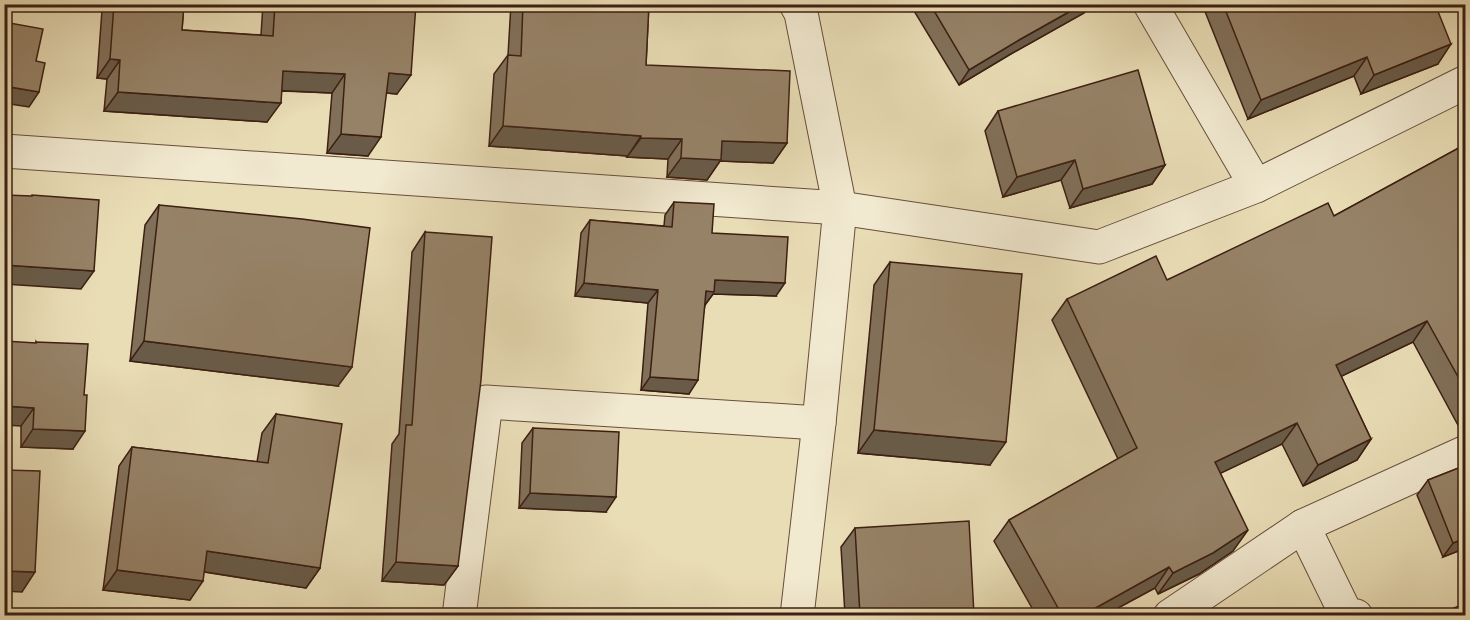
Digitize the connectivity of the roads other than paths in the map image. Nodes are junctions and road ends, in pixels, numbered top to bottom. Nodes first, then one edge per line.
1 (796, 4) edge
2 (1149, 4) edge
3 (1466, 82) edge
4 (4, 151) edge
5 (1256, 186) junction
6 (840, 208) junction
7 (819, 423) junction
8 (1466, 452) edge
9 (1303, 526) junction
10 (459, 615) edge
11 (797, 615) edge
12 (1170, 615) edge
13 (1356, 615) edge

1 - 6 street
2 - 5 street
3 - 5 street
4 - 6 street
5 - 6 street
6 - 7 street
7 - 10 street
7 - 11 street
8 - 9 street
9 - 12 street
9 - 13 street

